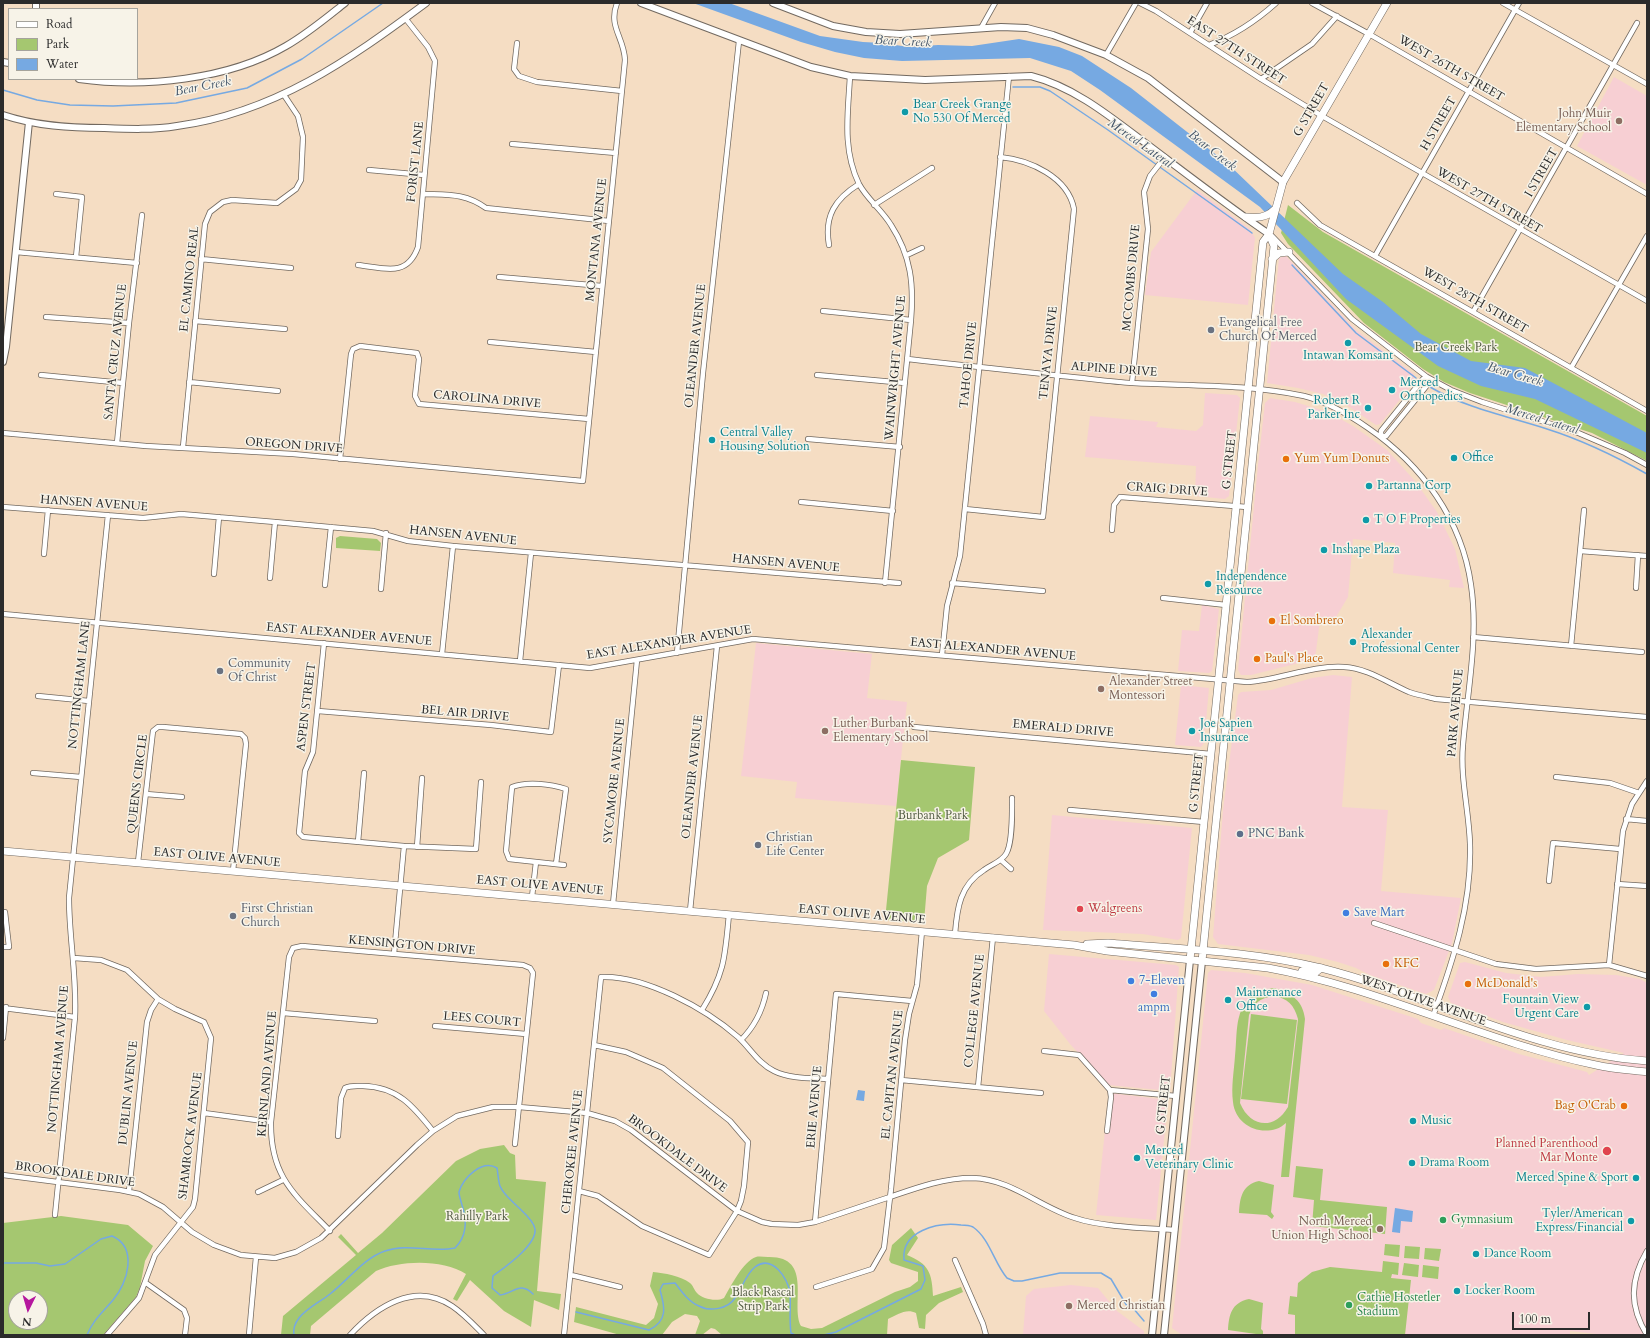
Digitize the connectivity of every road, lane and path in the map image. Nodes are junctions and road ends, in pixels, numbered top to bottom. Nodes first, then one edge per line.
1 (345, 3) edge
2 (426, 3) edge
3 (617, 3) edge
4 (641, 3) edge
5 (773, 3) edge
6 (995, 3) edge
7 (1136, 3) edge
8 (1140, 3) edge
9 (1208, 3) edge
10 (1276, 3) edge
11 (1312, 3) edge
12 (1387, 3) edge
13 (1503, 3) edge
14 (1519, 3) edge
15 (1515, 10) junction
16 (1337, 16) junction
17 (405, 18) junction
18 (1637, 23) dead end
19 (981, 28) junction
20 (1190, 33) junction
21 (1369, 34) junction
22 (739, 41) junction
23 (517, 43) dead end
24 (1210, 45) junction
25 (1106, 55) junction
26 (1614, 65) junction
27 (850, 76) junction
28 (1009, 76) junction
29 (1261, 79) junction
30 (87, 80) edge
31 (1647, 84) edge
32 (622, 91) junction
33 (1469, 92) junction
34 (284, 95) junction
35 (3, 115) edge
36 (1322, 116) junction
37 (29, 122) junction
38 (512, 144) dead end
39 (1567, 148) junction
40 (616, 153) junction
41 (1000, 157) junction
42 (1163, 160) junction
43 (932, 168) dead end
44 (369, 170) dead end
45 (1421, 174) junction
46 (424, 175) junction
47 (1283, 182) junction
48 (859, 184) junction
49 (56, 194) dead end
50 (423, 194) junction
51 (1647, 194) edge
52 (1297, 203) dead end
53 (874, 205) junction
54 (1274, 210) junction
55 (142, 215) dead end
56 (1246, 217) junction
57 (609, 221) junction
58 (1520, 231) junction
59 (1269, 234) junction
60 (1647, 236) edge
61 (829, 245) dead end
62 (922, 248) dead end
63 (16, 252) junction
64 (1289, 252) junction
65 (907, 255) junction
66 (1375, 256) junction
67 (76, 258) junction
68 (201, 259) junction
69 (1272, 259) junction
70 (137, 263) junction
71 (358, 265) dead end
72 (291, 268) dead end
73 (499, 277) dead end
74 (1618, 285) junction
75 (602, 286) junction
76 (1647, 301) edge
77 (822, 310) dead end
78 (1473, 312) junction
79 (46, 317) dead end
80 (911, 320) junction
81 (195, 321) junction
82 (129, 323) junction
83 (285, 329) dead end
84 (490, 342) dead end
85 (596, 352) junction
86 (908, 359) junction
87 (3, 362) edge
88 (979, 367) junction
89 (1571, 368) junction
90 (817, 375) dead end
91 (1057, 375) junction
92 (42, 376) dead end
93 (1427, 378) junction
94 (189, 382) junction
95 (123, 383) junction
96 (1132, 383) junction
97 (905, 384) junction
98 (1416, 387) junction
99 (1248, 389) junction
100 (1259, 390) junction
101 (278, 391) dead end
102 (1421, 392) junction
103 (1407, 399) junction
104 (1412, 403) junction
105 (1647, 411) edge
106 (589, 419) junction
107 (3, 433) edge
108 (1381, 436) junction
109 (808, 439) dead end
110 (117, 443) junction
111 (183, 447) junction
112 (900, 447) junction
113 (340, 459) junction
114 (1647, 465) edge
115 (583, 481) joint
116 (801, 502) dead end
117 (1236, 506) junction
118 (3, 507) edge
119 (1247, 507) junction
120 (965, 508) junction
121 (48, 510) junction
122 (1584, 510) dead end
123 (893, 511) junction
124 (108, 515) junction
125 (219, 517) junction
126 (275, 522) junction
127 (330, 527) junction
128 (1112, 530) dead end
129 (386, 533) junction
130 (453, 546) junction
131 (1580, 551) junction
132 (531, 553) junction
133 (44, 554) dead end
134 (1638, 555) junction
135 (1647, 556) edge
136 (686, 566) junction
137 (214, 574) dead end
138 (270, 578) dead end
139 (885, 583) junction
140 (899, 583) dead end
141 (952, 583) junction
142 (325, 585) dead end
143 (1636, 588) dead end
144 (381, 589) dead end
145 (1043, 591) dead end
146 (1163, 598) dead end
147 (1226, 605) junction
148 (3, 614) edge
149 (98, 623) junction
150 (1473, 636) junction
151 (324, 643) junction
152 (717, 646) junction
153 (1570, 646) junction
154 (1642, 652) dead end
155 (677, 653) junction
156 (442, 654) junction
157 (942, 655) junction
158 (637, 660) junction
159 (520, 661) junction
160 (559, 665) junction
161 (1218, 679) junction
162 (1230, 680) junction
163 (38, 696) dead end
164 (89, 701) junction
165 (1467, 702) junction
166 (318, 711) junction
167 (1647, 717) edge
168 (914, 727) dead end
169 (1211, 754) junction
170 (34, 773) dead end
171 (364, 773) dead end
172 (80, 777) junction
173 (1556, 777) dead end
174 (422, 778) dead end
175 (1647, 781) edge
176 (481, 782) dead end
177 (1639, 793) junction
178 (146, 794) junction
179 (182, 797) dead end
180 (1012, 798) dead end
181 (1070, 810) dead end
182 (1626, 819) junction
183 (1647, 820) edge
184 (1204, 822) junction
185 (358, 842) junction
186 (404, 846) junction
187 (417, 847) junction
188 (1620, 849) junction
189 (3, 851) edge
190 (73, 857) junction
191 (1001, 860) junction
192 (138, 862) junction
193 (536, 862) junction
194 (556, 864) junction
195 (564, 865) dead end
196 (1011, 869) dead end
197 (233, 871) junction
198 (1549, 882) dead end
199 (1617, 884) junction
200 (400, 886) junction
201 (1647, 886) edge
202 (532, 897) junction
203 (613, 904) junction
204 (690, 911) junction
205 (5, 912) dead end
206 (729, 914) junction
207 (1374, 924) dead end
208 (922, 931) junction
209 (955, 934) junction
210 (993, 937) junction
211 (1074, 945) junction
212 (3, 947) edge
213 (293, 948) joint
214 (1191, 950) junction
215 (1455, 951) junction
216 (1203, 952) junction
217 (394, 954) junction
218 (74, 958) junction
219 (1190, 960) junction
220 (1202, 961) junction
221 (1609, 965) junction
222 (1321, 968) junction
223 (1291, 972) junction
224 (1647, 976) edge
225 (766, 993) dead end
226 (158, 999) junction
227 (912, 1001) junction
228 (1437, 1006) junction
229 (4, 1007) edge
230 (702, 1010) junction
231 (283, 1012) junction
232 (1433, 1016) junction
233 (75, 1017) junction
234 (375, 1021) dead end
235 (435, 1026) dead end
236 (526, 1034) junction
237 (3, 1038) edge
238 (741, 1040) junction
239 (594, 1045) junction
240 (1044, 1051) dead end
241 (1647, 1061) edge
242 (1647, 1072) edge
243 (828, 1079) junction
244 (901, 1080) junction
245 (978, 1087) junction
246 (1110, 1090) junction
247 (1041, 1093) dead end
248 (1176, 1096) junction
249 (1188, 1098) junction
250 (519, 1107) junction
251 (204, 1113) junction
252 (587, 1113) junction
253 (271, 1122) junction
254 (433, 1131) junction
255 (1107, 1131) dead end
256 (338, 1136) dead end
257 (515, 1144) dead end
258 (3, 1175) edge
259 (283, 1180) junction
260 (58, 1182) junction
261 (579, 1191) junction
262 (129, 1192) junction
263 (258, 1192) dead end
264 (890, 1197) junction
265 (737, 1211) junction
266 (55, 1215) dead end
267 (815, 1222) junction
268 (181, 1223) junction
269 (1163, 1229) junction
270 (1175, 1230) junction
271 (330, 1231) junction
272 (1647, 1251) edge
273 (256, 1257) junction
274 (954, 1260) dead end
275 (570, 1274) junction
276 (146, 1283) junction
277 (620, 1287) dead end
278 (816, 1287) dead end
279 (107, 1335) edge
280 (185, 1335) edge
281 (249, 1335) edge
282 (350, 1335) edge
283 (484, 1335) edge
284 (564, 1335) edge
285 (986, 1335) edge
286 (1152, 1335) edge
287 (1164, 1335) edge
288 (1647, 1335) edge

1 - 30 street
2 - 17 street
3 - 32 street, MONTANA AVENUE
4 - 22 street
5 - 19 street
6 - 19 street
7 - 25 street
8 - 20 street, EAST 27TH STREET
9 - 20 street
10 - 24 street
11 - 16 street, WEST 26TH STREET
12 - 21 main road, G STREET
13 - 15 street
14 - 15 street, H STREET
15 - 26 street
15 - 33 street, H STREET
16 - 21 street, WEST 26TH STREET
16 - 29 street
17 - 34 street
17 - 46 street, FORIST LANE
18 - 26 street, I STREET
19 - 25 street
20 - 24 street, EAST 27TH STREET
21 - 33 street, WEST 26TH STREET
21 - 36 main road, G STREET
22 - 27 street
22 - 136 street, OLEANDER AVENUE
23 - 32 street
24 - 29 street, EAST 27TH STREET
25 - 47 street
26 - 31 street
26 - 39 street, I STREET
27 - 28 street
27 - 48 street, WAINWRIGHT AVENUE
28 - 41 street, TAHOE DRIVE
28 - 42 street
29 - 36 street, EAST 27TH STREET
32 - 40 street, MONTANA AVENUE
33 - 39 street, WEST 26TH STREET
33 - 45 street, H STREET
34 - 37 street
34 - 68 street, EL CAMINO REAL
35 - 37 street
36 - 45 street, WEST 27TH STREET
36 - 47 main road, G STREET
37 - 63 street
38 - 40 street
39 - 51 street, WEST 26TH STREET
39 - 58 street, I STREET
40 - 57 street, MONTANA AVENUE
41 - 88 street, TAHOE DRIVE
41 - 91 street, TENAYA DRIVE
42 - 56 street
42 - 96 street, MCCOMBS DRIVE
43 - 53 street
44 - 46 street
45 - 58 street, WEST 27TH STREET
45 - 66 street, H STREET
46 - 50 street, FORIST LANE
47 - 54 main road, G STREET
48 - 53 street, WAINWRIGHT AVENUE
48 - 61 street
49 - 67 street
50 - 57 street
50 - 71 street, FORIST LANE
52 - 66 street, WEST 28TH STREET
53 - 65 street, WAINWRIGHT AVENUE
54 - 56 main road
54 - 59 main road, G STREET
55 - 70 street, SANTA CRUZ AVENUE
56 - 59 street
57 - 75 street, MONTANA AVENUE
58 - 74 street, WEST 27TH STREET
58 - 78 street, I STREET
59 - 64 street
59 - 69 main road, G STREET
59 - 99 main road, G STREET
60 - 74 street
62 - 65 street
63 - 67 street
63 - 87 street
64 - 69 main road
64 - 93 street
65 - 80 street, WAINWRIGHT AVENUE
66 - 78 street, WEST 28TH STREET
67 - 70 street
68 - 72 street
68 - 81 street, EL CAMINO REAL
69 - 100 main road, G STREET
70 - 82 street, SANTA CRUZ AVENUE
73 - 75 street
74 - 76 street, WEST 27TH STREET
74 - 89 street
75 - 85 street, MONTANA AVENUE
77 - 80 street
78 - 89 street, WEST 28TH STREET
79 - 82 street
80 - 86 street, WAINWRIGHT AVENUE
81 - 83 street
81 - 94 street, EL CAMINO REAL
82 - 95 street, SANTA CRUZ AVENUE
84 - 85 street
85 - 106 street, MONTANA AVENUE
86 - 88 street, ALPINE DRIVE
86 - 97 street, WAINWRIGHT AVENUE
88 - 91 street, ALPINE DRIVE
88 - 120 street, TAHOE DRIVE
89 - 105 street, WEST 28TH STREET
90 - 97 street
91 - 96 street, ALPINE DRIVE
91 - 120 street, TENAYA DRIVE
92 - 95 street
93 - 98 street
93 - 102 street
93 - 114 street
94 - 101 street
94 - 111 street, EL CAMINO REAL
95 - 110 street, SANTA CRUZ AVENUE
96 - 99 street, ALPINE DRIVE
97 - 112 street, WAINWRIGHT AVENUE
98 - 102 street
98 - 103 street
99 - 100 street, PARK AVENUE
99 - 117 main road, G STREET
100 - 108 street, PARK AVENUE
100 - 119 main road, G STREET
102 - 104 street
103 - 104 street
103 - 108 street
104 - 108 street
106 - 113 street, CAROLINA DRIVE
106 - 115 street, MONTANA AVENUE
107 - 110 street, OREGON DRIVE
108 - 150 street, PARK AVENUE
109 - 112 street
110 - 111 street, OREGON DRIVE
111 - 113 street, OREGON DRIVE
112 - 123 street, WAINWRIGHT AVENUE
113 - 115 street, OREGON DRIVE
116 - 123 street
117 - 119 street, CRAIG DRIVE
117 - 128 street, CRAIG DRIVE
117 - 147 main road, G STREET
118 - 121 street, HANSEN AVENUE
119 - 162 main road, G STREET
120 - 141 street, TAHOE DRIVE
121 - 124 street, HANSEN AVENUE
121 - 133 street
122 - 131 street
123 - 139 street, WAINWRIGHT AVENUE
124 - 125 street, HANSEN AVENUE
124 - 149 street, NOTTINGHAM LANE
125 - 126 street, HANSEN AVENUE
125 - 137 street
126 - 127 street, HANSEN AVENUE
126 - 138 street
127 - 129 street, HANSEN AVENUE
127 - 142 street
129 - 130 street, HANSEN AVENUE
129 - 144 street
130 - 132 street, HANSEN AVENUE
130 - 156 street
131 - 134 street
131 - 153 street
132 - 136 street, HANSEN AVENUE
132 - 159 street
134 - 135 street
134 - 143 street
136 - 139 street, HANSEN AVENUE
136 - 155 street, OLEANDER AVENUE
139 - 140 street, HANSEN AVENUE
141 - 145 street
141 - 157 street, TAHOE DRIVE
146 - 147 street
147 - 161 main road, G STREET
148 - 149 street, EAST ALEXANDER AVENUE
149 - 151 street, EAST ALEXANDER AVENUE
149 - 164 street, NOTTINGHAM LANE
150 - 153 street
150 - 165 street, PARK AVENUE
151 - 156 street, EAST ALEXANDER AVENUE
151 - 166 street, ASPEN STREET
152 - 155 street, EAST ALEXANDER AVENUE
152 - 157 street, EAST ALEXANDER AVENUE
152 - 204 street, OLEANDER AVENUE
153 - 154 street
155 - 158 street, EAST ALEXANDER AVENUE
156 - 159 street, EAST ALEXANDER AVENUE
157 - 161 street, EAST ALEXANDER AVENUE
158 - 160 street, EAST ALEXANDER AVENUE
158 - 203 street, SYCAMORE AVENUE
159 - 160 street, EAST ALEXANDER AVENUE
160 - 166 street, BEL AIR DRIVE
161 - 162 street, EAST ALEXANDER AVENUE
161 - 169 main road, G STREET
162 - 165 street, EAST ALEXANDER AVENUE
162 - 216 main road, G STREET
163 - 164 street
164 - 172 street, NOTTINGHAM LANE
165 - 167 street, EAST ALEXANDER AVENUE
165 - 215 street, PARK AVENUE
166 - 185 street, ASPEN STREET
168 - 169 street, EMERALD DRIVE
169 - 184 main road, G STREET
170 - 172 street
171 - 185 street
172 - 190 street, NOTTINGHAM LANE
173 - 177 street
174 - 187 street
175 - 177 street
176 - 187 street, ASPEN STREET
177 - 182 street
178 - 179 street
178 - 192 street, QUEENS CIRCLE
178 - 197 street, QUEENS CIRCLE
180 - 191 street
181 - 184 street
182 - 183 street
182 - 188 street
184 - 214 main road, G STREET
185 - 186 street, ASPEN STREET
186 - 187 street, ASPEN STREET
186 - 200 street
188 - 198 street
188 - 199 street
189 - 190 main road, EAST OLIVE AVENUE
190 - 192 main road, EAST OLIVE AVENUE
190 - 218 street, NOTTINGHAM AVENUE
191 - 196 street
191 - 209 street
192 - 197 main road, EAST OLIVE AVENUE
193 - 194 street
193 - 194 street
193 - 202 street
194 - 195 street
197 - 200 main road, EAST OLIVE AVENUE
199 - 201 street
199 - 221 street
200 - 202 main road, EAST OLIVE AVENUE
200 - 217 street
202 - 203 main road, EAST OLIVE AVENUE
203 - 204 main road, EAST OLIVE AVENUE
204 - 206 main road, EAST OLIVE AVENUE
205 - 212 street
206 - 208 main road, EAST OLIVE AVENUE
206 - 230 street
207 - 215 street
208 - 209 main road, EAST OLIVE AVENUE
208 - 227 street, EL CAPITAN AVENUE
209 - 210 main road, EAST OLIVE AVENUE
210 - 211 main road, EAST OLIVE AVENUE
210 - 245 street, COLLEGE AVENUE
211 - 214 main road, EAST OLIVE AVENUE
211 - 219 main road, EAST OLIVE AVENUE
213 - 217 street, KENSINGTON DRIVE
213 - 231 street, KERNLAND AVENUE
214 - 216 main road, WEST OLIVE AVENUE
214 - 219 main road, G STREET
215 - 221 street
215 - 228 street, PARK AVENUE
216 - 220 main road, G STREET
216 - 222 main road, WEST OLIVE AVENUE
217 - 236 street, KENSINGTON DRIVE
218 - 226 street
218 - 233 street, NOTTINGHAM AVENUE
219 - 220 main road, WEST OLIVE AVENUE
219 - 248 street, G STREET
220 - 223 main road, WEST OLIVE AVENUE
220 - 249 street, G STREET
221 - 224 street
222 - 223 main road
222 - 228 main road, WEST OLIVE AVENUE
223 - 232 main road, WEST OLIVE AVENUE
225 - 238 street
226 - 251 street, SHAMROCK AVENUE
226 - 262 street, DUBLIN AVENUE
227 - 243 street, ERIE AVENUE
227 - 244 street, EL CAPITAN AVENUE
228 - 232 street, PARK AVENUE
228 - 241 main road, WEST OLIVE AVENUE
229 - 233 street
229 - 237 street
230 - 238 street
230 - 239 street, CHEROKEE AVENUE
231 - 234 street
231 - 253 street, KERNLAND AVENUE
232 - 242 main road, WEST OLIVE AVENUE
233 - 260 street, NOTTINGHAM AVENUE
235 - 236 street, LEES COURT
236 - 250 street
238 - 243 street
239 - 252 street, CHEROKEE AVENUE
239 - 265 street
240 - 246 street
243 - 267 street, ERIE AVENUE
244 - 245 street
244 - 264 street, EL CAPITAN AVENUE
245 - 247 street
246 - 248 street
246 - 255 street
248 - 249 street
248 - 269 street, G STREET
249 - 270 street, G STREET
250 - 252 street, BROOKDALE DRIVE
250 - 254 street, BROOKDALE DRIVE
250 - 257 street
251 - 253 street
251 - 268 street, SHAMROCK AVENUE
252 - 261 street, CHEROKEE AVENUE
252 - 265 street, BROOKDALE DRIVE
253 - 259 street, KERNLAND AVENUE
254 - 256 street
254 - 271 street, BROOKDALE DRIVE
258 - 260 street, BROOKDALE DRIVE
259 - 263 street
259 - 271 street, KERNLAND AVENUE
260 - 262 street, BROOKDALE DRIVE
260 - 266 street, NOTTINGHAM AVENUE
261 - 265 street
261 - 275 street, CHEROKEE AVENUE
262 - 268 street, BROOKDALE DRIVE
264 - 267 street, BROOKDALE DRIVE
264 - 269 street, BROOKDALE DRIVE
264 - 278 street, EL CAPITAN AVENUE
265 - 267 street, BROOKDALE DRIVE
268 - 273 street, BROOKDALE DRIVE
268 - 276 street, SHAMROCK AVENUE
269 - 270 street, BROOKDALE DRIVE
269 - 286 street, G STREET
270 - 287 street, G STREET
271 - 273 street, BROOKDALE DRIVE
272 - 288 street
273 - 281 street
274 - 285 street
275 - 277 street
275 - 284 street, CHEROKEE AVENUE
276 - 279 street, SHAMROCK AVENUE
276 - 280 street
282 - 283 street

